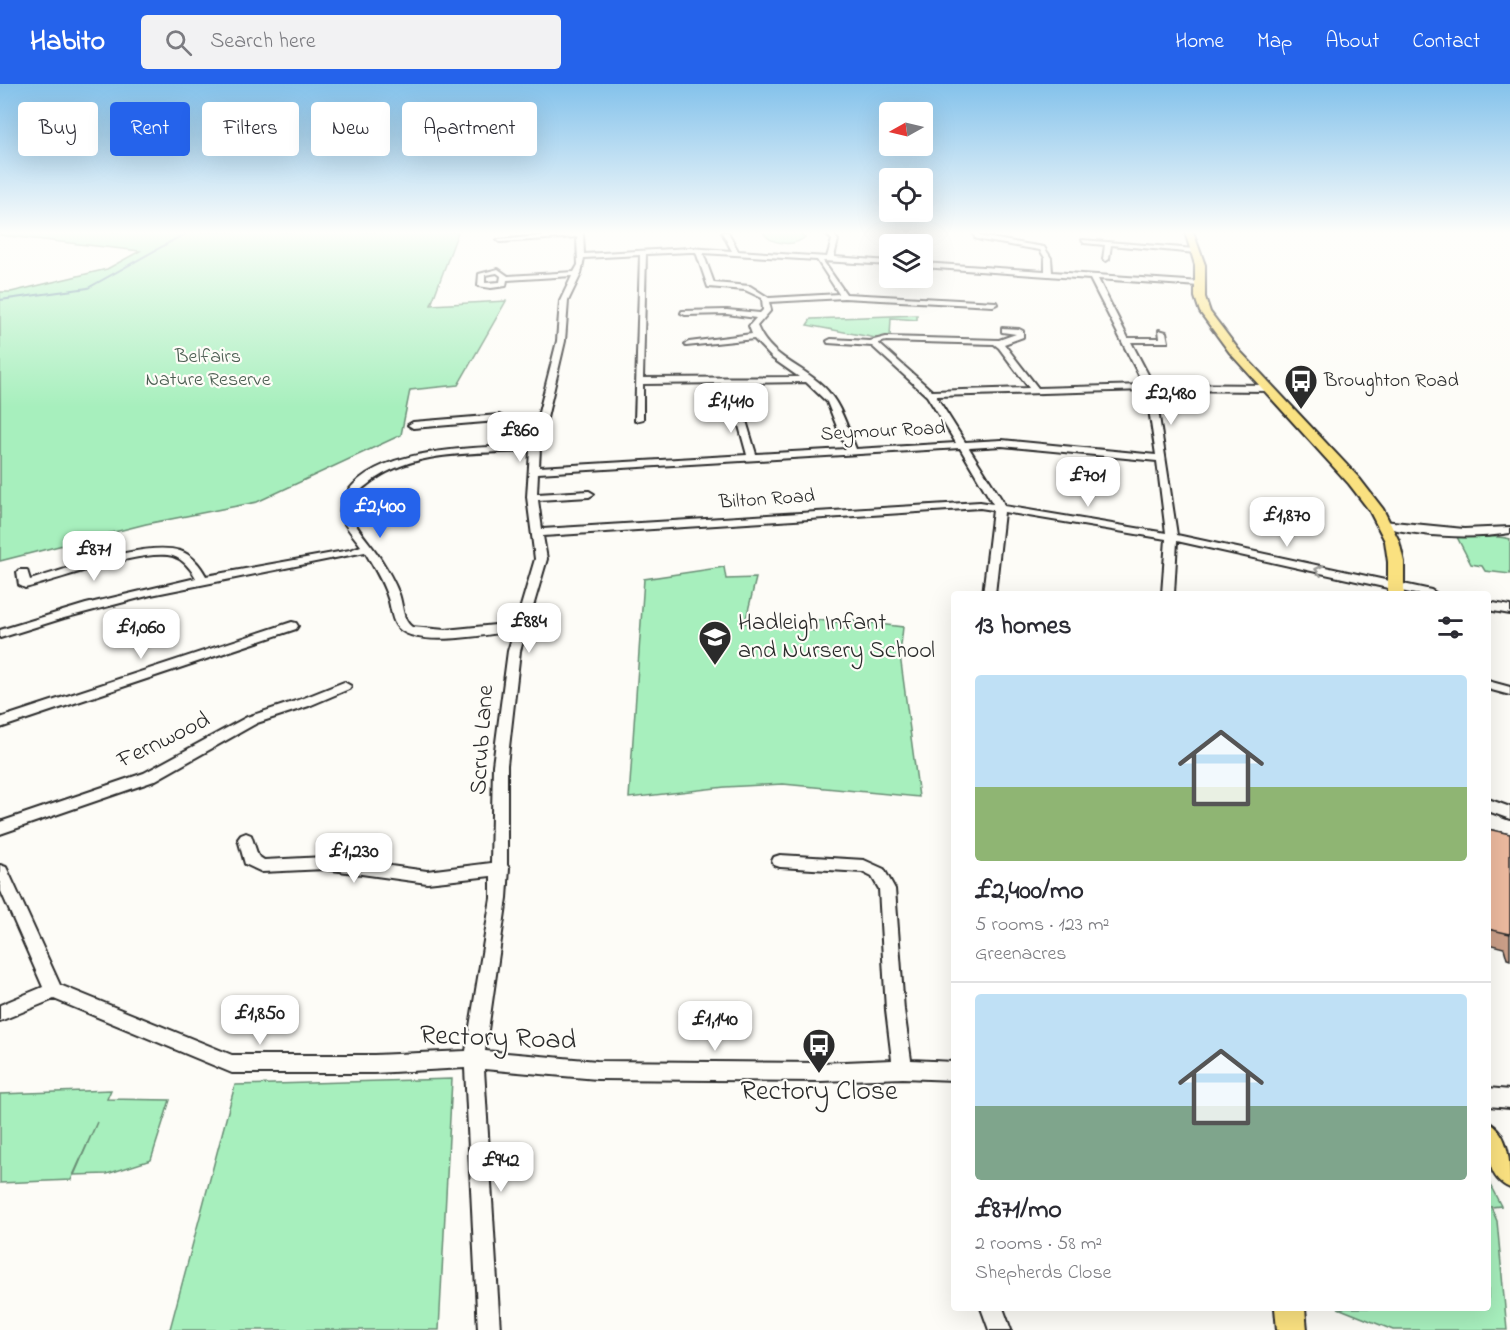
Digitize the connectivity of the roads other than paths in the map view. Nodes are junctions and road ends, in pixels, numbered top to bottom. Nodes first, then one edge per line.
1 (568, 290) edge
2 (642, 290) edge
3 (753, 290) edge
4 (840, 290) edge
5 (1100, 290) edge
6 (1200, 290) edge
7 (844, 296) junction
8 (766, 300) junction
9 (993, 303) dead end
10 (685, 313) dead end
11 (763, 316) junction
12 (1005, 330) dead end
13 (1162, 332) dead end
14 (756, 336) junction
15 (1126, 340) junction
16 (831, 341) dead end
17 (999, 343) junction
18 (689, 344) dead end
19 (874, 344) junction
20 (806, 379) junction
21 (639, 381) junction
22 (1150, 387) junction
23 (1269, 388) junction
24 (1034, 389) junction
25 (930, 394) junction
26 (737, 404) dead end
27 (638, 419) dead end
28 (413, 425) dead end
29 (538, 431) junction
30 (962, 445) junction
31 (535, 448) junction
32 (852, 451) junction
33 (752, 457) junction
34 (1162, 459) junction
35 (533, 470) junction
36 (589, 494) dead end
37 (532, 497) junction
38 (999, 508) junction
39 (1383, 524) junction
40 (1510, 530) edge
41 (537, 533) junction
42 (1172, 537) junction
43 (368, 548) junction
44 (24, 572) dead end
45 (203, 581) junction
46 (989, 591) edge
47 (1168, 591) edge
48 (1396, 591) edge
49 (1491, 607) edge
50 (1510, 610) edge
51 (292, 626) dead end
52 (522, 626) junction
53 (0, 634) edge
54 (344, 686) dead end
55 (1491, 686) edge
56 (1510, 691) edge
57 (0, 723) edge
58 (1491, 806) edge
59 (1510, 813) edge
60 (0, 828) edge
61 (246, 839) dead end
62 (780, 861) dead end
63 (501, 868) junction
64 (0, 871) edge
65 (54, 991) junction
66 (0, 1013) edge
67 (474, 1059) junction
68 (903, 1069) junction
69 (951, 1071) edge
70 (1491, 1097) edge
71 (1510, 1099) edge
72 (1491, 1140) edge
73 (1510, 1174) edge
74 (993, 1311) edge
75 (1290, 1311) edge
76 (489, 1330) edge
77 (1000, 1330) edge
78 (1292, 1330) edge

1 - 29 street, Scrub Lane
2 - 21 street
3 - 8 street
4 - 7 street
5 - 15 street
6 - 23 main road
7 - 8 street
7 - 9 street
8 - 11 street
10 - 11 street
11 - 14 street
12 - 17 street
13 - 15 street
14 - 18 street
14 - 20 street
15 - 22 street
16 - 19 street
17 - 19 street
17 - 24 street
19 - 25 street
20 - 21 street
20 - 32 street
21 - 27 street
22 - 23 street
22 - 24 street
22 - 34 street
23 - 39 main road
24 - 25 street
25 - 30 street
26 - 33 street
28 - 29 street
29 - 31 street, Scrub Lane
30 - 32 street, Seymour Road
30 - 34 street, Seymour Road
30 - 38 street
31 - 35 street, Scrub Lane
31 - 43 street
32 - 33 street, Seymour Road
33 - 35 street, Seymour Road
34 - 42 street
35 - 37 street, Scrub Lane
36 - 37 street
37 - 41 street, Scrub Lane
38 - 41 street, Bilton Road
38 - 42 street, Bilton Road
38 - 46 street
39 - 40 street
39 - 48 main road
41 - 52 street, Scrub Lane
42 - 47 street
48 -> 42 street, Bilton Road
43 - 45 street
43 - 52 street
44 - 45 street
45 - 53 street
49 - 50 street
51 - 57 street
52 - 63 street, Scrub Lane
54 - 60 street, Fernwood
55 - 56 street
58 - 59 street
61 - 63 street
62 - 68 street
63 - 67 street, Scrub Lane
64 - 65 street
65 - 66 street
65 - 67 street, Rectory Road
67 - 68 street, Rectory Road
67 - 76 street, Scrub Lane
68 - 69 street, Rectory Road
70 - 71 street
72 - 73 main road
74 - 77 street
75 - 78 main road

